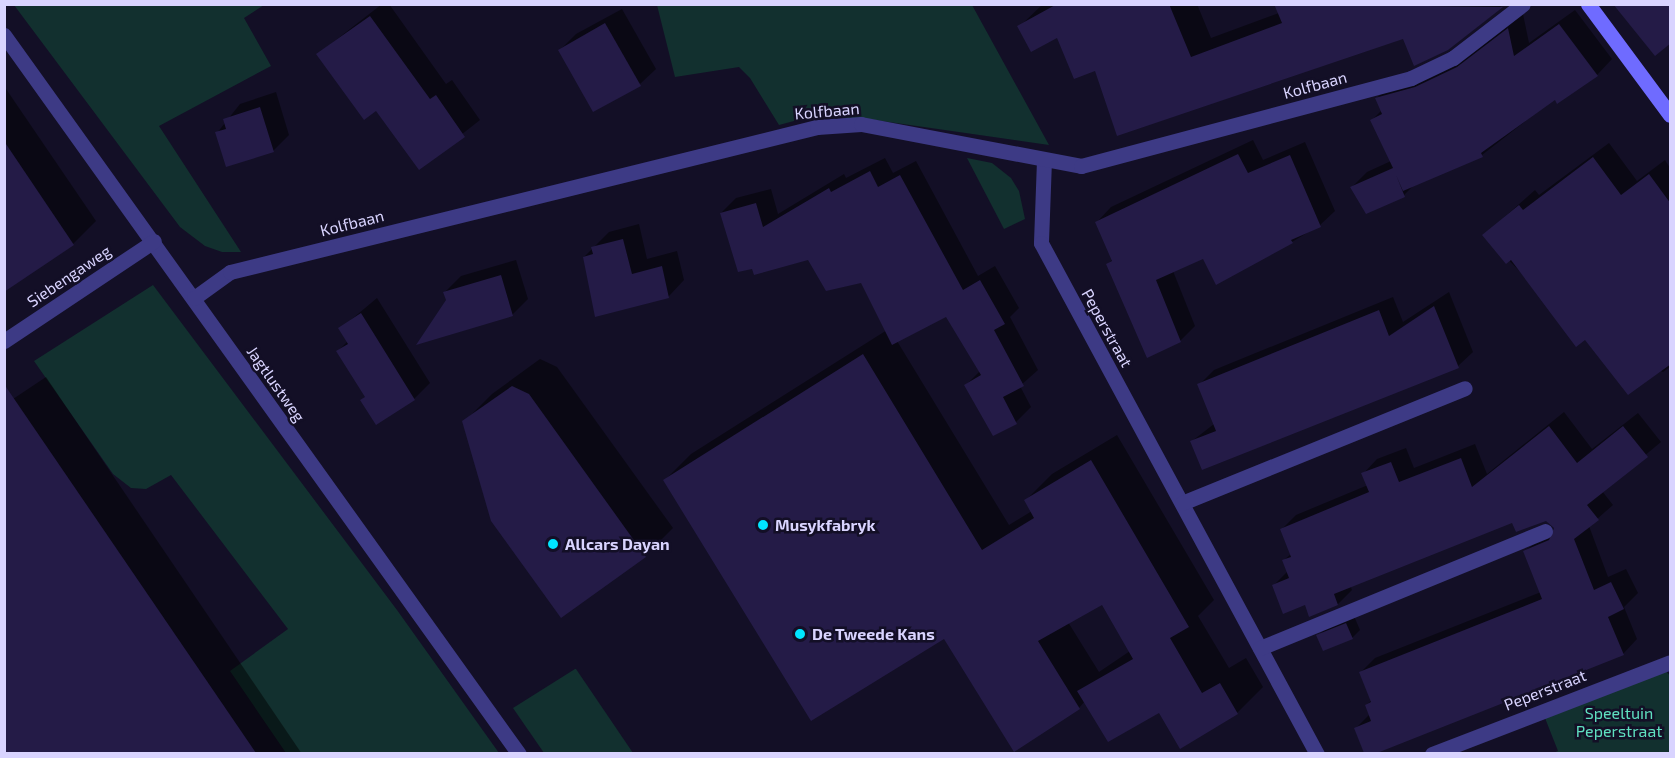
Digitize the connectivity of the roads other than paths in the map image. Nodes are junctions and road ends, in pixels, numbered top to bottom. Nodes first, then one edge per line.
1 (1523, 4) edge
2 (1588, 4) edge
3 (4, 35) edge
4 (1671, 115) edge
5 (1044, 160) junction
6 (154, 241) junction
7 (194, 298) junction
8 (4, 341) edge
9 (1465, 388) dead end
10 (1182, 504) junction
11 (1545, 531) dead end
12 (1260, 648) junction
13 (1671, 662) edge
14 (519, 753) edge
15 (1317, 753) edge
16 (1432, 753) edge

1 - 5 street, Kolfbaan
2 - 4 street
3 - 6 street, Jagtlustweg
5 - 7 street, Kolfbaan
5 - 10 street, Peperstraat
6 - 7 street, Jagtlustweg
6 - 8 street, Siebengaweg
7 - 14 street, Jagtlustweg
9 - 10 street
10 - 12 street, Peperstraat
11 - 12 street
12 - 15 street, Peperstraat
13 - 16 street, Peperstraat

